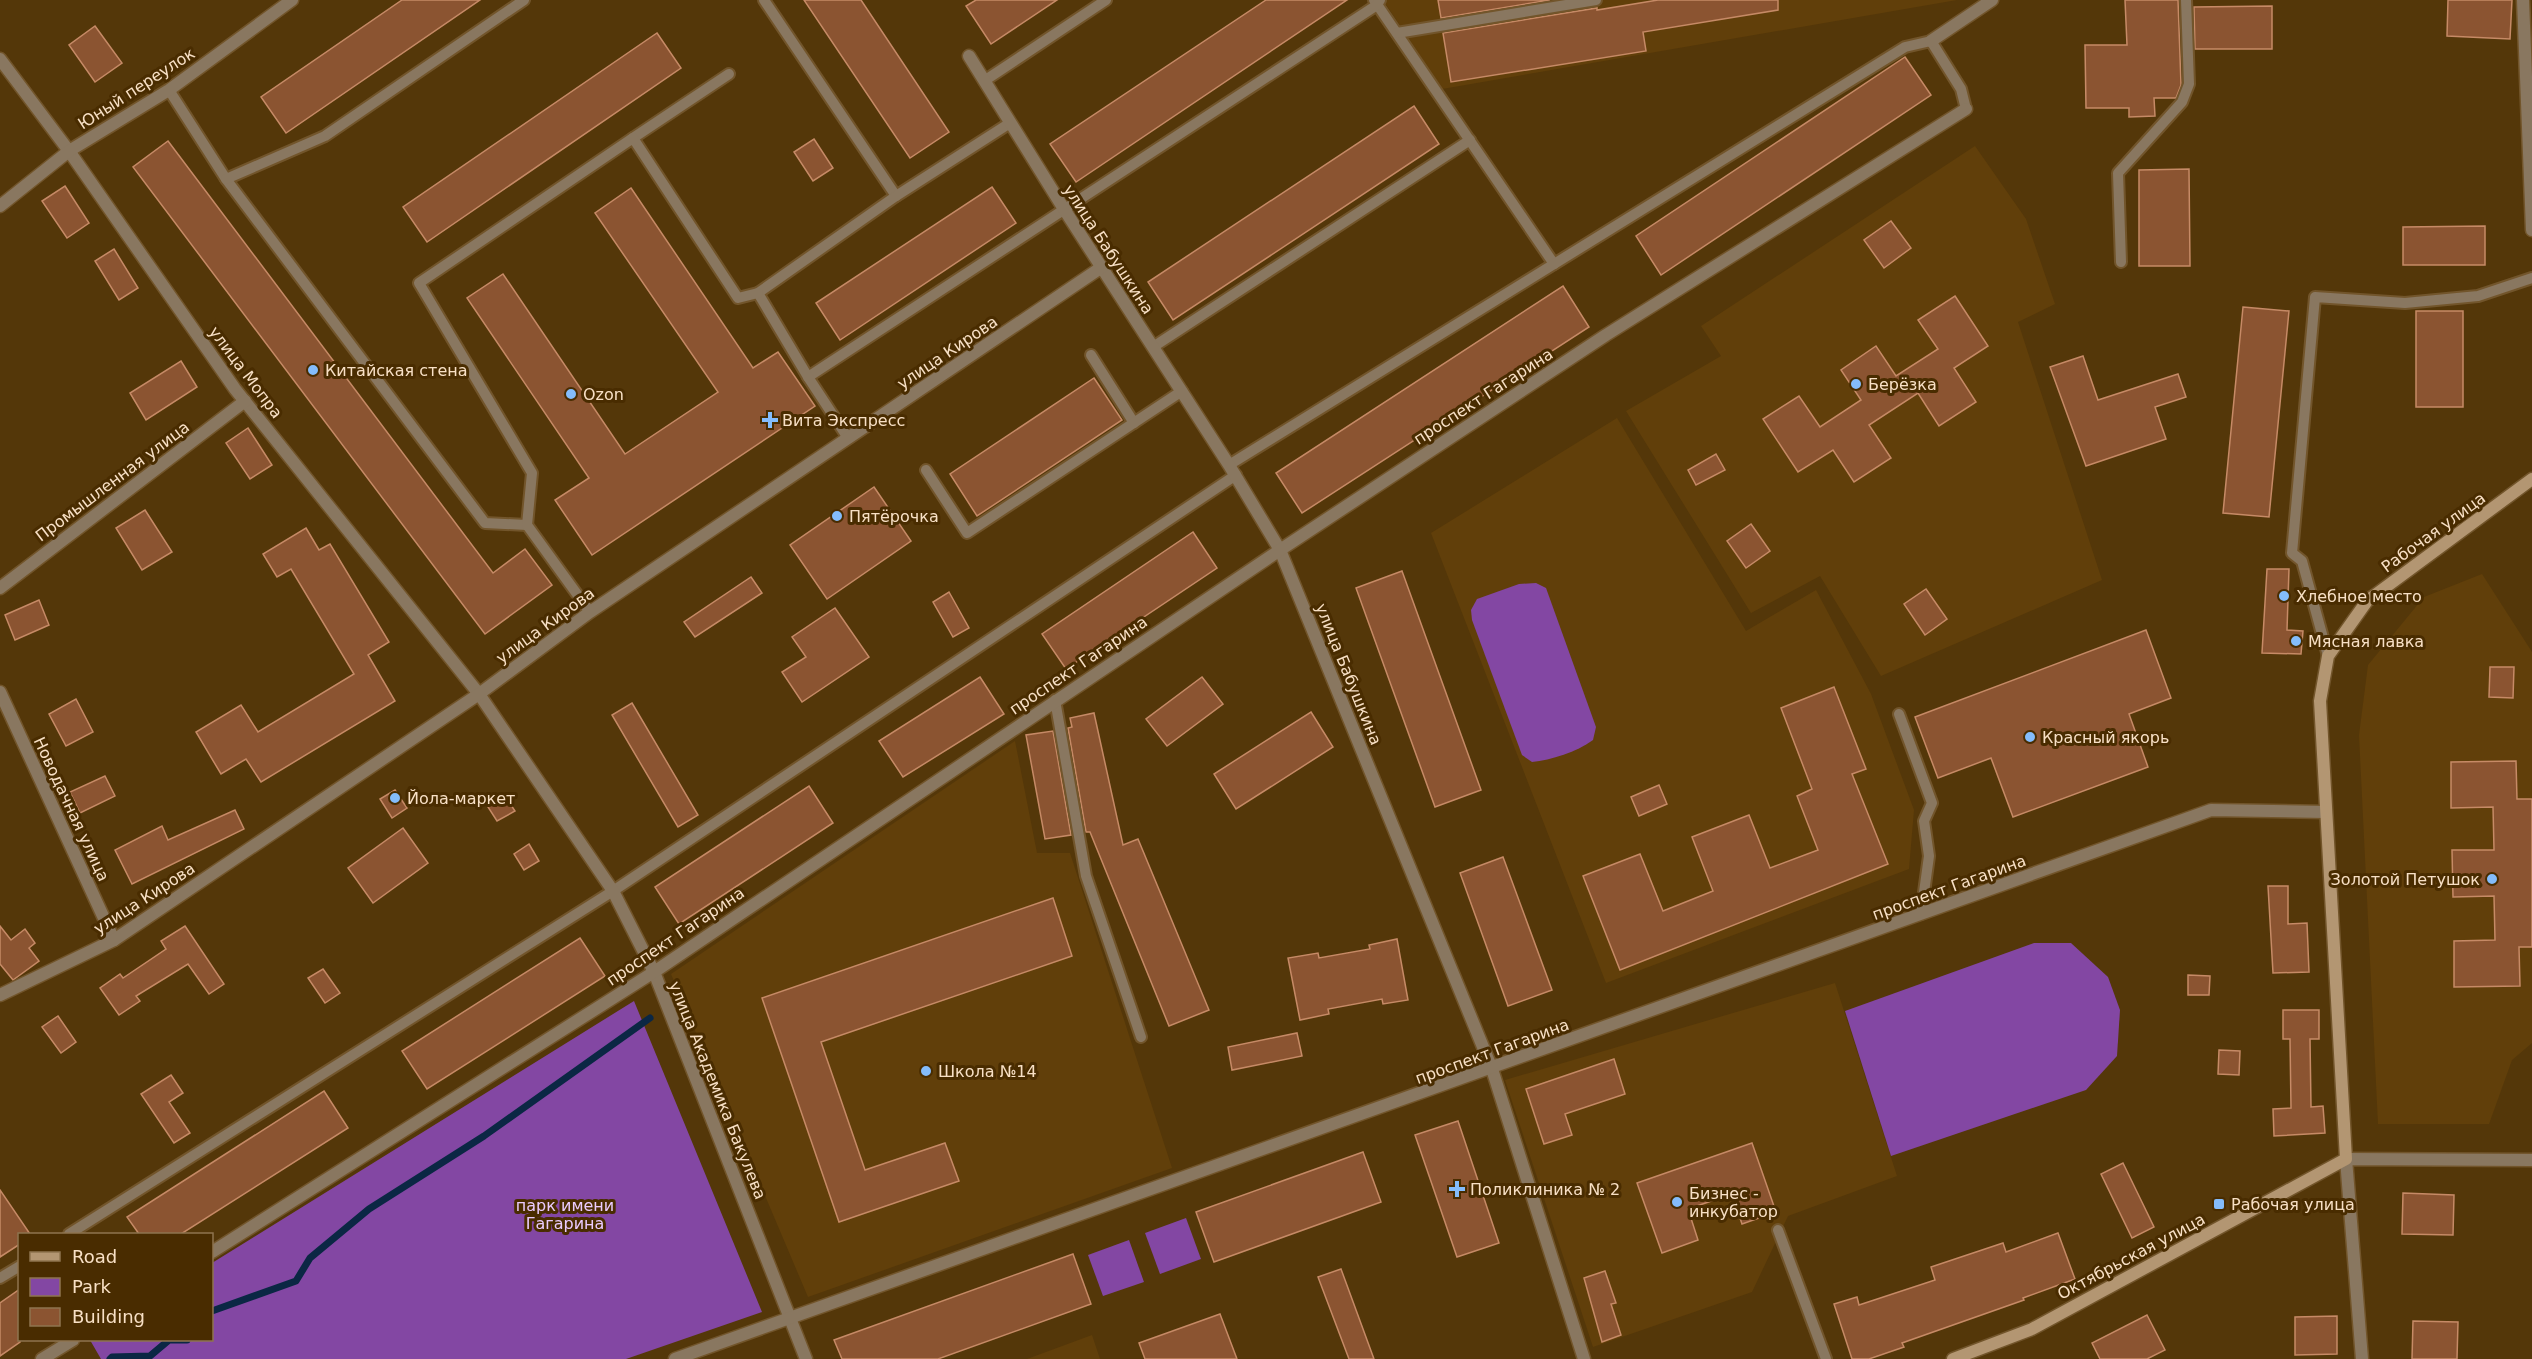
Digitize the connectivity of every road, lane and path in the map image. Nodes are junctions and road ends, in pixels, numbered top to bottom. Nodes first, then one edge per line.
1 (292, 0) edge
2 (524, 0) edge
3 (764, 0) edge
4 (1106, 0) edge
5 (1596, 0) edge
6 (1992, 0) edge
7 (2186, 0) edge
8 (2523, 0) edge
9 (1377, 2) edge
10 (1397, 33) junction
11 (1931, 41) junction
12 (969, 56) dead end
13 (0, 59) edge
14 (729, 74) dead end
15 (984, 81) junction
16 (169, 90) junction
17 (1966, 109) joint
18 (1010, 123) junction
19 (633, 138) junction
20 (1470, 140) junction
21 (69, 151) junction
22 (226, 179) junction
23 (896, 196) junction
24 (0, 206) edge
25 (1064, 209) junction
26 (2532, 230) edge
27 (2121, 262) dead end
28 (1554, 264) junction
29 (1102, 267) junction
30 (2532, 278) edge
31 (758, 293) junction
32 (1153, 347) junction
33 (1091, 355) dead end
34 (808, 377) junction
35 (1182, 391) junction
36 (245, 400) junction
37 (1134, 423) junction
38 (849, 438) junction
39 (926, 470) dead end
40 (1233, 470) junction
41 (2532, 479) edge
42 (527, 525) junction
43 (1280, 549) junction
44 (0, 588) edge
45 (590, 612) junction
46 (2328, 656) junction
47 (0, 692) edge
48 (478, 694) junction
49 (1055, 700) junction
50 (1899, 714) dead end
51 (2325, 812) junction
52 (613, 891) junction
53 (1922, 914) junction
54 (114, 940) junction
55 (654, 972) junction
56 (0, 995) edge
57 (1141, 1037) dead end
58 (1492, 1069) junction
59 (2346, 1159) junction
60 (2532, 1160) edge
61 (1778, 1230) dead end
62 (71, 1233) edge
63 (213, 1251) edge
64 (18, 1267) edge
65 (0, 1278) edge
66 (790, 1317) junction
67 (71, 1341) edge
68 (42, 1359) edge
69 (675, 1359) edge
70 (806, 1359) edge
71 (1584, 1359) edge
72 (1827, 1359) edge
73 (1953, 1359) edge
74 (2362, 1359) edge

1 - 16 street, Юный переулок
2 - 22 lane
3 - 23 lane
4 - 15 lane
5 - 10 lane
6 - 11 street
7 - 27 lane
8 - 26 street
9 - 10 lane
9 - 25 lane
10 - 20 lane
11 - 17 lane
11 - 28 lane
12 - 15 street, улица Бабушкина
13 - 21 street, улица Мопра
14 - 19 lane
15 - 18 street, улица Бабушкина
16 - 21 street, Юный переулок
16 - 22 lane
17 - 43 street, проспект Гагарина
18 - 23 lane
18 - 25 street, улица Бабушкина
19 - 31 lane
19 - 42 lane
20 - 28 lane
20 - 32 lane
21 - 24 street, Юный переулок
21 - 36 street, улица Мопра
22 - 42 lane
23 - 31 lane
25 - 29 street, улица Бабушкина
25 - 34 lane
28 - 40 lane
29 - 32 street, улица Бабушкина
29 - 38 street, улица Кирова
30 - 46 lane
31 - 34 lane
32 - 35 street, улица Бабушкина
33 - 37 lane
34 - 38 lane
35 - 37 lane
35 - 40 street, улица Бабушкина
36 - 44 street, Промышленная улица
36 - 48 street, улица Мопра
37 - 39 lane
38 - 45 street, улица Кирова
40 - 43 street, улица Бабушкина
40 - 52 lane
41 - 46 street, Рабочая улица
42 - 45 lane
43 - 49 street, проспект Гагарина
43 - 58 street, улица Бабушкина
45 - 48 street, улица Кирова
46 - 51 street, Рабочая улица
47 - 54 street, Новодачная улица
48 - 52 street, улица Академика Бакулева
48 - 54 street, улица Кирова
49 - 55 street, проспект Гагарина
49 - 57 lane
50 - 53 lane
51 - 53 street, проспект Гагарина
51 - 59 street, Рабочая улица
52 - 55 street, улица Академика Бакулева
52 - 62 lane
53 - 58 street, проспект Гагарина
54 - 56 street, улица Кирова
55 - 63 street, проспект Гагарина
55 - 66 street, улица Академика Бакулева
58 - 66 street, проспект Гагарина
58 - 71 street, улица Бабушкина
59 - 60 street, Октябрьская улица
59 - 73 street, Октябрьская улица
59 - 74 street, Рабочая улица
61 - 72 lane
64 - 65 lane
66 - 69 street, проспект Гагарина
66 - 70 street, улица Академика Бакулева
67 - 68 street

